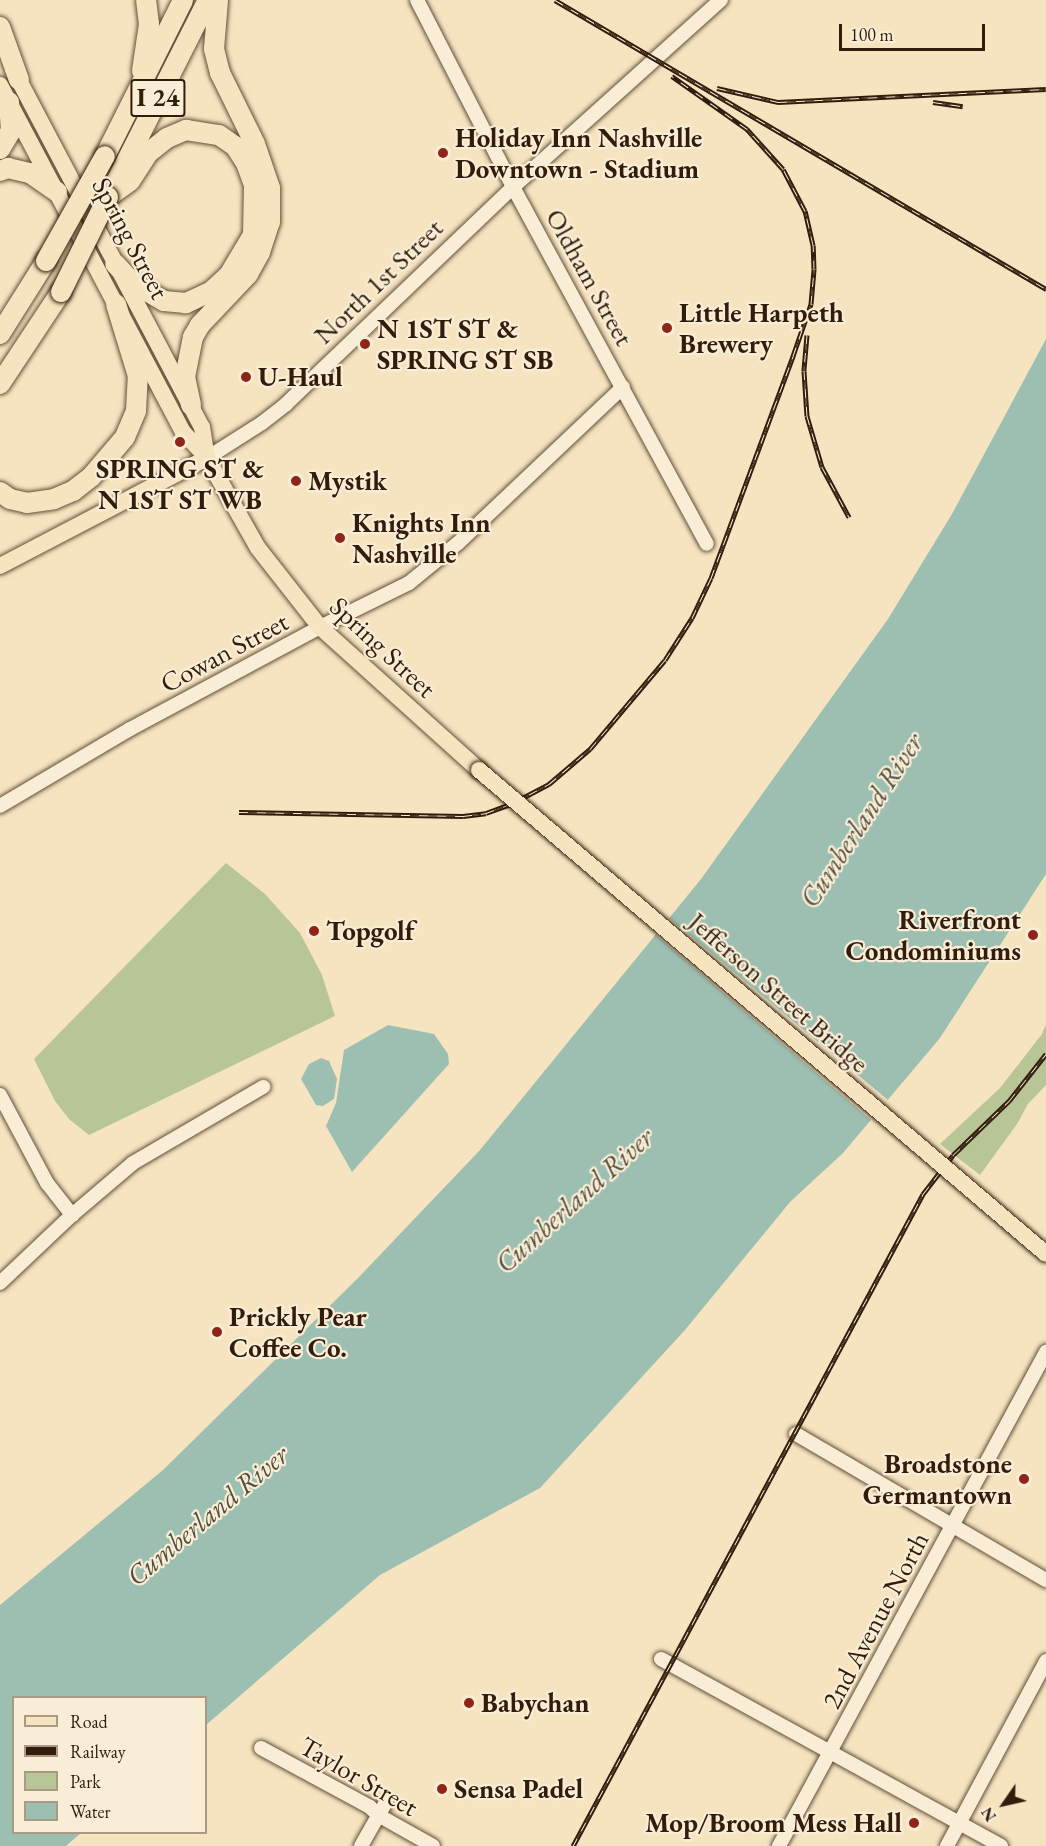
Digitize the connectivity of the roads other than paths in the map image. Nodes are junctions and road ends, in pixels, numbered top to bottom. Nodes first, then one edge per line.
1 (146, 0) edge
2 (183, 0) edge
3 (207, 0) edge
4 (218, 0) edge
5 (417, 0) edge
6 (721, 0) edge
7 (0, 27) edge
8 (0, 46) edge
9 (9, 89) edge
10 (137, 97) junction
11 (0, 149) edge
12 (0, 171) edge
13 (513, 187) junction
14 (57, 192) junction
15 (108, 196) junction
16 (115, 264) junction
17 (43, 266) junction
18 (116, 304) junction
19 (0, 313) edge
20 (0, 334) edge
21 (16, 360) junction
22 (0, 384) edge
23 (623, 387) junction
24 (0, 393) edge
25 (190, 405) junction
26 (207, 458) junction
27 (0, 492) edge
28 (707, 544) dead end
29 (37, 548) junction
30 (0, 566) edge
31 (0, 576) edge
32 (320, 627) junction
33 (479, 770) joint
34 (0, 806) edge
35 (264, 1087) dead end
36 (0, 1095) edge
37 (72, 1215) junction
38 (1046, 1254) edge
39 (0, 1283) edge
40 (1046, 1352) edge
41 (796, 1434) dead end
42 (952, 1527) junction
43 (1046, 1580) edge
44 (661, 1659) dead end
45 (1046, 1661) edge
46 (261, 1748) dead end
47 (830, 1753) junction
48 (386, 1802) dead end
49 (378, 1815) junction
50 (959, 1824) junction
51 (362, 1846) edge
52 (433, 1846) edge
53 (779, 1846) edge
54 (947, 1846) edge
55 (1000, 1846) edge

1 - 10 highway
2 - 10 highway, I 24
3 - 15 highway, I 24
4 - 25 highway
5 - 13 street, Oldham Street
6 - 13 street, North 1st Street
7 - 9 highway
8 - 9 main road, Spring Street
9 - 11 highway
9 - 14 main road, Spring Street
9 - 16 main road, Spring Street
10 - 17 highway, I 24, bridge
12 - 14 highway
13 - 23 street, Oldham Street
13 - 26 street, North 1st Street
14 - 18 main road, Spring Street
15 - 16 highway
15 - 21 highway, I 24, bridge
16 - 25 main road, Spring Street
17 - 19 highway
17 - 20 highway, I 24
18 - 26 main road, Spring Street
18 - 27 highway
21 - 22 highway, I 24
21 - 24 highway
23 - 28 street, Oldham Street
23 - 32 street, Cowan Street
25 - 26 main road, Spring Street
26 - 29 main road, North 1st Street
26 - 32 main road, Spring Street
29 - 30 main road, North 1st Street
29 - 31 main road, North 1st Street
32 - 33 main road, Spring Street
32 - 34 street, Cowan Street
33 - 38 main road, Jefferson Street Bridge, bridge
35 - 37 street
36 - 37 street
37 - 39 street
40 - 42 street, 2nd Avenue North
41 - 42 street
42 - 43 street
42 - 47 street, 2nd Avenue North
44 - 47 street
45 - 50 street
46 - 49 street, Taylor Street
47 - 50 street
47 - 53 street, 2nd Avenue North
48 - 49 street
49 - 51 street
49 - 52 street, Taylor Street
50 - 54 street
50 - 55 street

